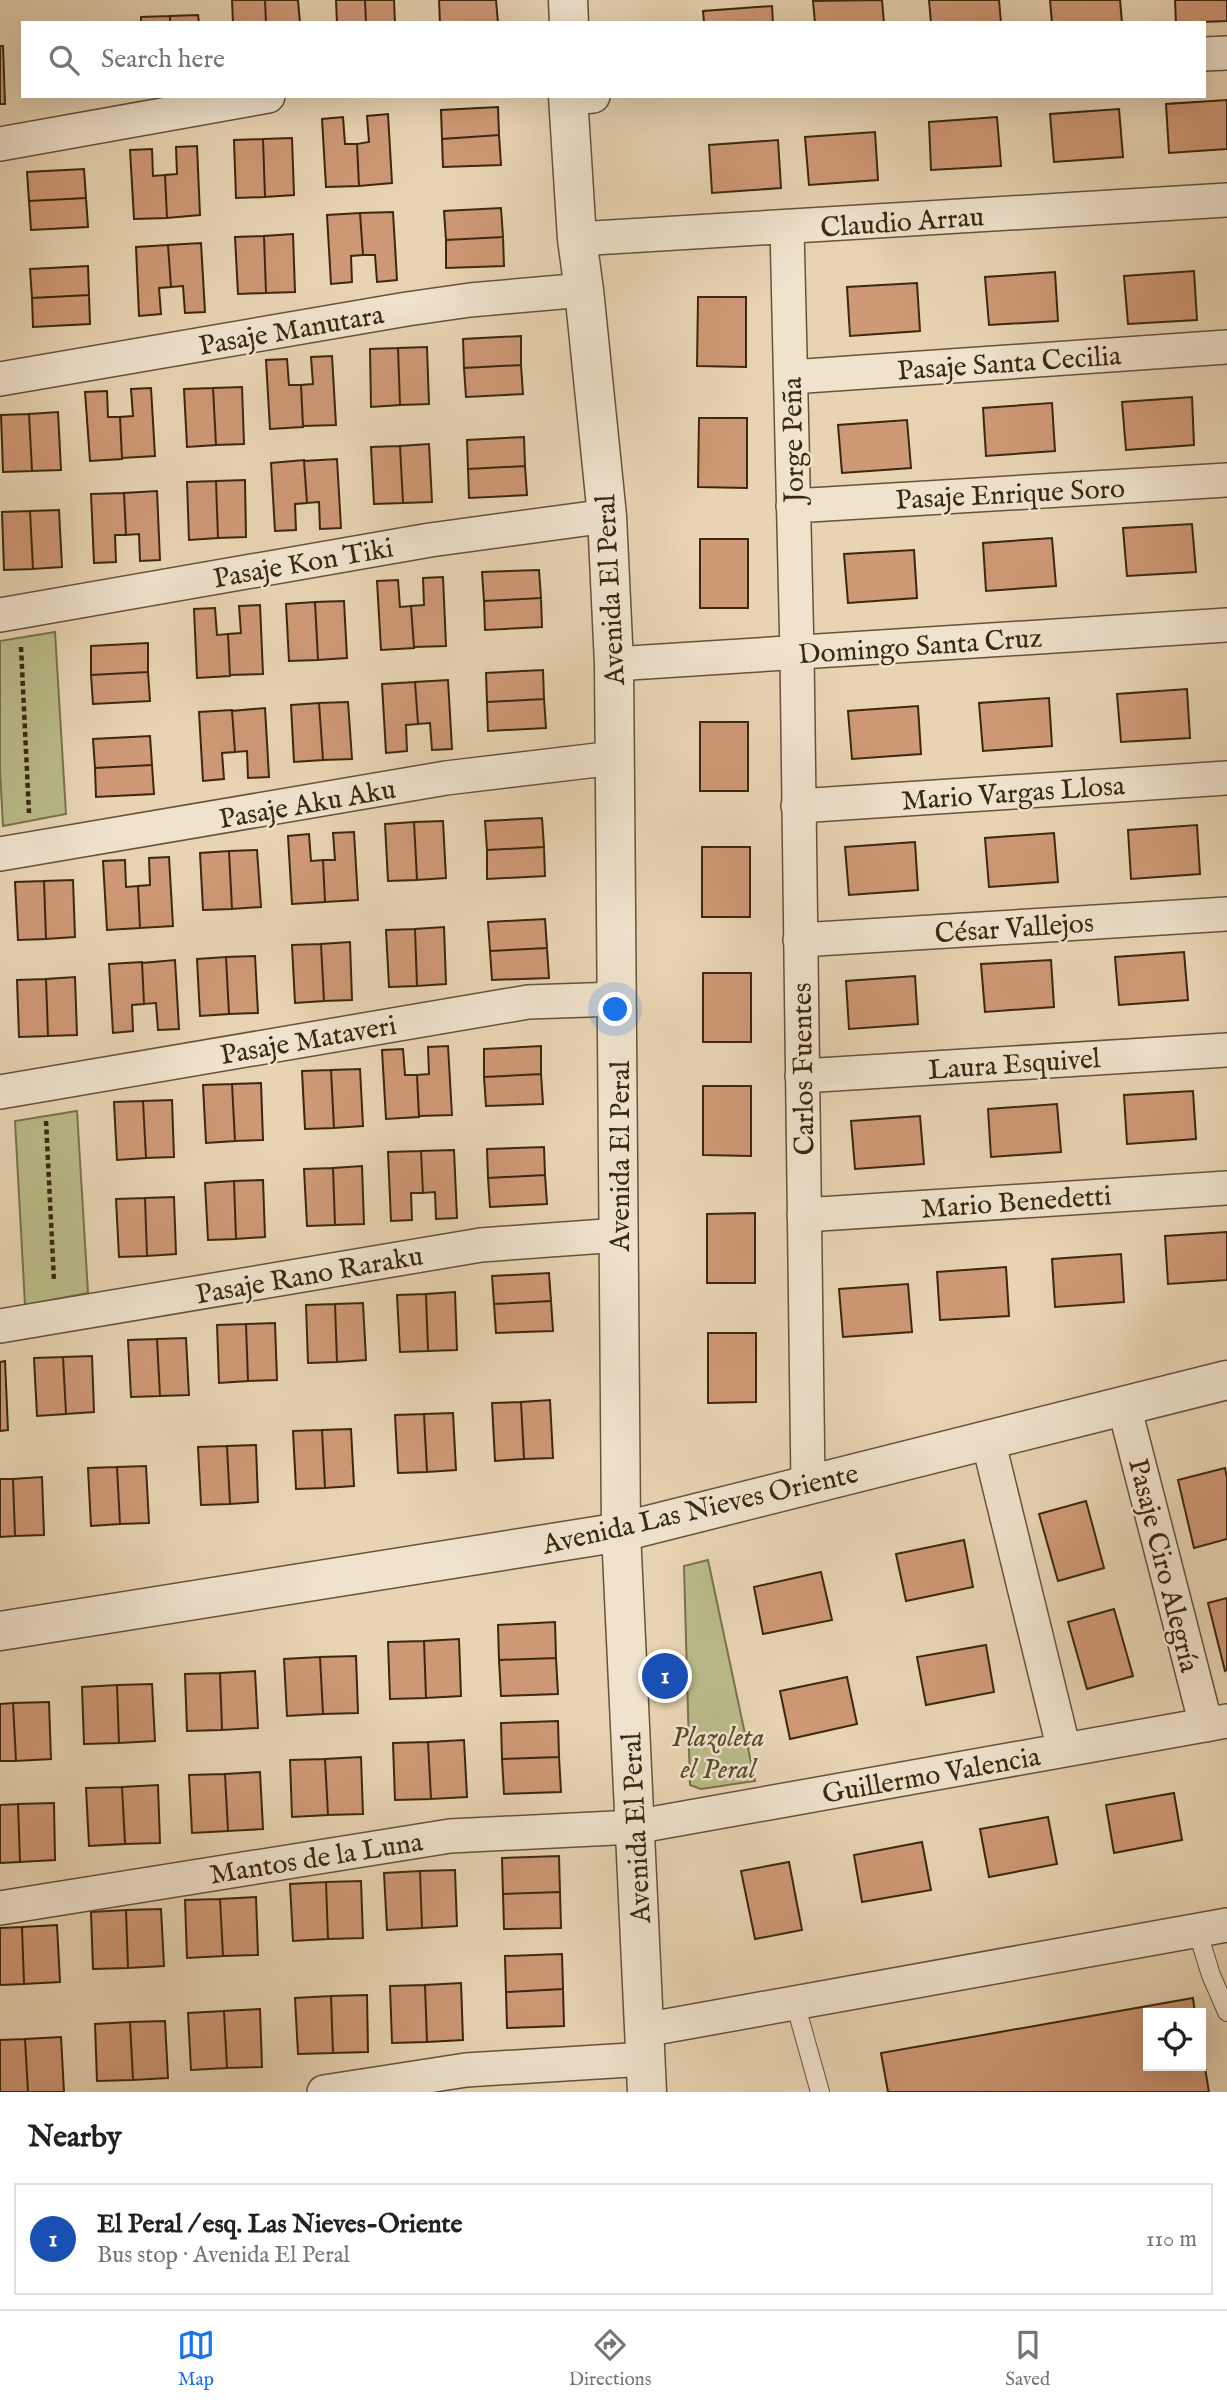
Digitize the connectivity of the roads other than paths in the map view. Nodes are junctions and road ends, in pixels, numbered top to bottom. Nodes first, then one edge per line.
1 (568, 0) edge
2 (569, 21) edge
3 (1227, 53) edge
4 (1206, 54) edge
5 (257, 98) edge
6 (577, 98) edge
7 (0, 144) edge
8 (1227, 200) edge
9 (787, 228) junction
10 (577, 239) junction
11 (584, 289) junction
12 (1227, 347) edge
13 (791, 377) junction
14 (0, 379) edge
15 (1227, 480) edge
16 (793, 506) junction
17 (607, 516) junction
18 (10, 613) edge
19 (1227, 625) edge
20 (797, 653) junction
21 (614, 664) junction
22 (614, 758) junction
23 (1227, 778) edge
24 (798, 806) junction
25 (15, 851) edge
26 (1227, 914) edge
27 (800, 940) junction
28 (618, 999) junction
29 (1227, 1050) edge
30 (802, 1076) junction
31 (0, 1092) edge
32 (1227, 1188) edge
33 (804, 1215) junction
34 (619, 1235) junction
35 (0, 1326) edge
36 (1227, 1380) edge
37 (1124, 1406) junction
38 (988, 1440) junction
39 (808, 1485) junction
40 (621, 1532) junction
41 (0, 1631) edge
42 (1216, 1723) edge
43 (1064, 1751) junction
44 (634, 1827) junction
45 (0, 1908) edge
46 (1212, 1928) edge
47 (795, 2003) junction
48 (1227, 2012) edge
49 (646, 2061) edge
50 (324, 2092) edge
51 (820, 2092) edge

1 - 2 street
3 - 4 street
5 - 7 street
6 - 10 street, Avenida El Peral
8 - 9 street, Claudio Arrau
9 - 10 street, Claudio Arrau
9 - 13 street, Jorge Peña
10 - 11 street, Avenida El Peral
11 - 14 street, Pasaje Manutara
11 - 17 street, Avenida El Peral
12 - 13 street, Pasaje Santa Cecilia
13 - 16 street, Jorge Peña
15 - 16 street, Pasaje Enrique Soro
16 - 20 street, Jorge Peña
17 - 18 street, Pasaje Kon Tiki
17 - 21 street, Avenida El Peral
19 - 20 street, Domingo Santa Cruz
20 - 21 street, Domingo Santa Cruz
20 - 24 street, Carlos Fuentes
21 - 22 street, Avenida El Peral
22 - 25 street, Pasaje Aku Aku
22 - 28 street, Avenida El Peral
23 - 24 street, Mario Vargas Llosa
24 - 27 street, Carlos Fuentes
26 - 27 street, César Vallejos
27 - 30 street, Carlos Fuentes
28 - 31 street, Pasaje Mataveri
28 - 34 street, Avenida El Peral
29 - 30 street, Laura Esquivel
30 - 33 street, Carlos Fuentes
32 - 33 street, Mario Benedetti
33 - 39 street, Carlos Fuentes
34 - 35 street, Pasaje Rano Raraku
34 - 40 street, Avenida El Peral
36 - 37 street, Avenida Las Nieves Oriente
37 - 38 street, Avenida Las Nieves Oriente
37 - 42 street, Pasaje Ciro Alegría
38 - 39 street, Avenida Las Nieves Oriente
38 - 43 street
39 - 40 street, Avenida Las Nieves Oriente
40 - 41 street, Avenida Las Nieves Oriente
40 - 44 street, Avenida El Peral
42 - 43 street, Guillermo Valencia
43 - 44 street, Guillermo Valencia
44 - 45 street, Mantos de la Luna
44 - 49 street, Avenida El Peral
46 - 47 street
46 - 48 lane
47 - 49 street
47 - 51 lane
49 - 50 street

